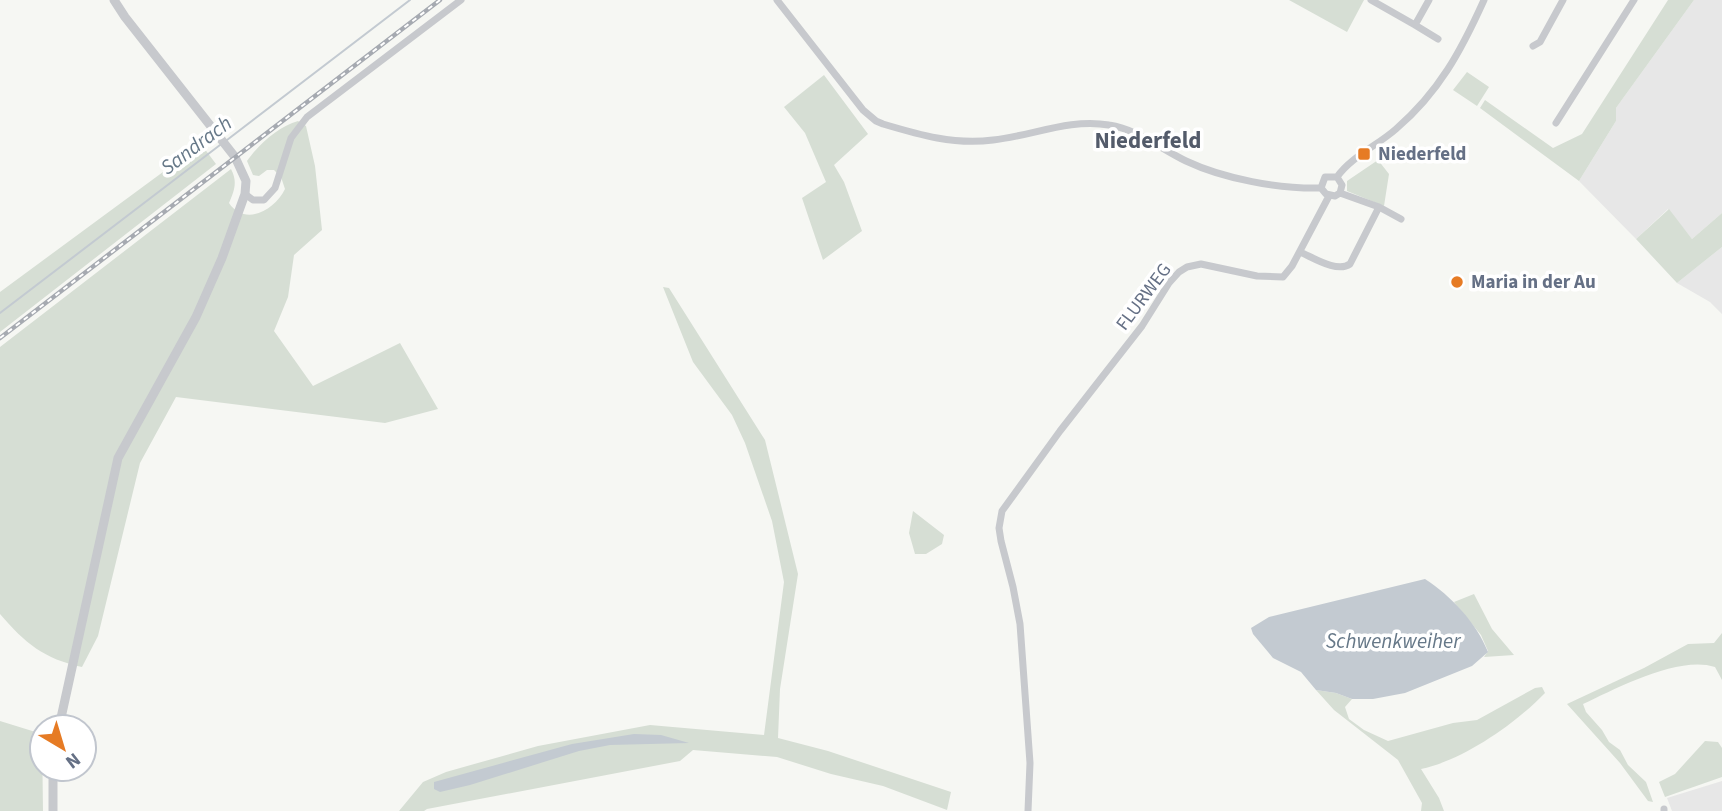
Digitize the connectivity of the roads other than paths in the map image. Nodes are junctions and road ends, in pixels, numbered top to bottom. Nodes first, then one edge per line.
1 (114, 0) edge
2 (461, 0) edge
3 (777, 0) edge
4 (1371, 0) edge
5 (1429, 0) edge
6 (1484, 0) edge
7 (1563, 0) edge
8 (1634, 0) edge
9 (1415, 25) junction
10 (1438, 39) dead end
11 (1533, 46) dead end
12 (1556, 123) dead end
13 (1337, 177) junction
14 (1321, 188) junction
15 (1340, 192) junction
16 (245, 194) junction
17 (1329, 196) junction
18 (1379, 207) junction
19 (1401, 219) dead end
20 (1300, 252) junction
21 (62, 713) edge
22 (53, 783) edge
23 (53, 811) edge
24 (1028, 811) edge

1 - 16 street
2 - 16 street
3 - 14 street
4 - 9 street
5 - 9 street
6 - 13 street
7 - 11 street
8 - 12 street
9 - 10 street
13 - 14 street
13 - 15 street
14 - 17 street
15 - 17 street
15 - 18 street
16 - 21 street
17 - 20 street, FLURWEG
18 - 19 street
18 - 20 street
20 - 24 street, FLURWEG
22 - 23 street

